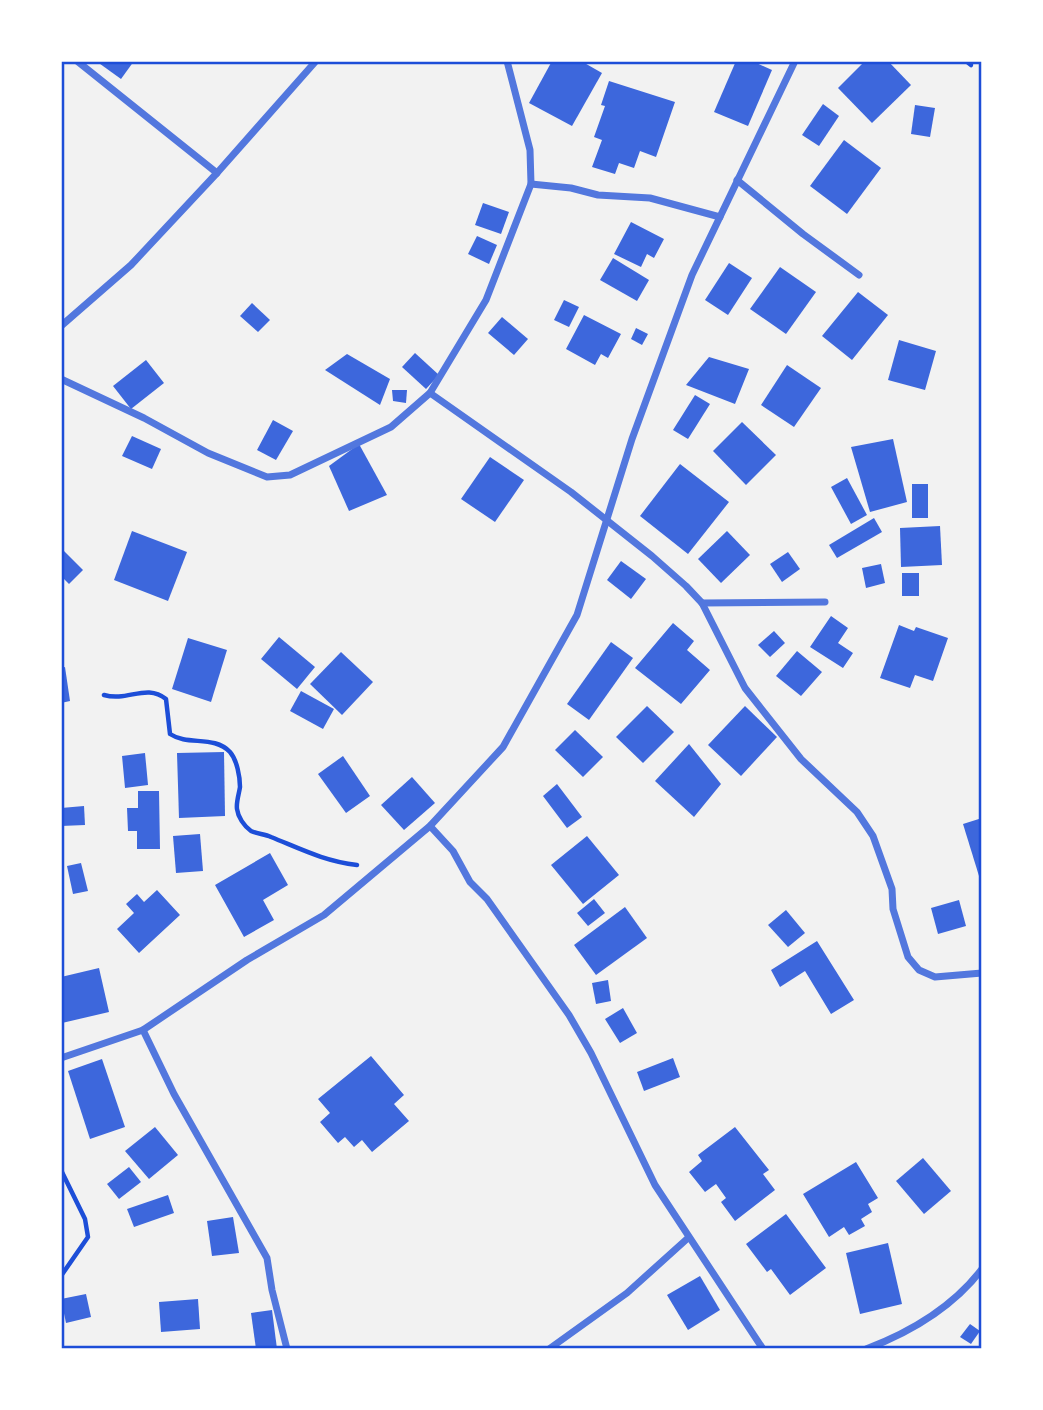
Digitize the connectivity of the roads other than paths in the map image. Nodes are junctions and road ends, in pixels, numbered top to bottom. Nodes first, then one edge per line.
1 (77, 61) edge
2 (316, 61) edge
3 (507, 61) edge
4 (795, 61) edge
5 (217, 173) junction
6 (737, 180) junction
7 (531, 184) junction
8 (720, 217) junction
9 (859, 275) dead end
10 (61, 326) edge
11 (61, 379) edge
12 (430, 393) junction
13 (606, 520) junction
14 (825, 602) dead end
15 (702, 603) junction
16 (430, 826) junction
17 (982, 973) edge
18 (144, 1030) junction
19 (61, 1058) edge
20 (688, 1238) junction
21 (982, 1269) edge
22 (288, 1349) edge
23 (549, 1349) edge
24 (763, 1349) edge
25 (866, 1349) edge

1 - 5 street
2 - 5 street
3 - 7 street
4 - 6 street
5 - 10 street
6 - 8 street
6 - 9 street
7 - 8 street
7 - 12 street
8 - 13 street
11 - 12 street
12 - 13 street
13 - 15 street
13 - 16 street
14 - 15 street
15 - 17 street
16 - 18 street
16 - 20 street
18 - 19 street
18 - 22 street
20 - 23 street
20 - 24 street
21 - 25 street

